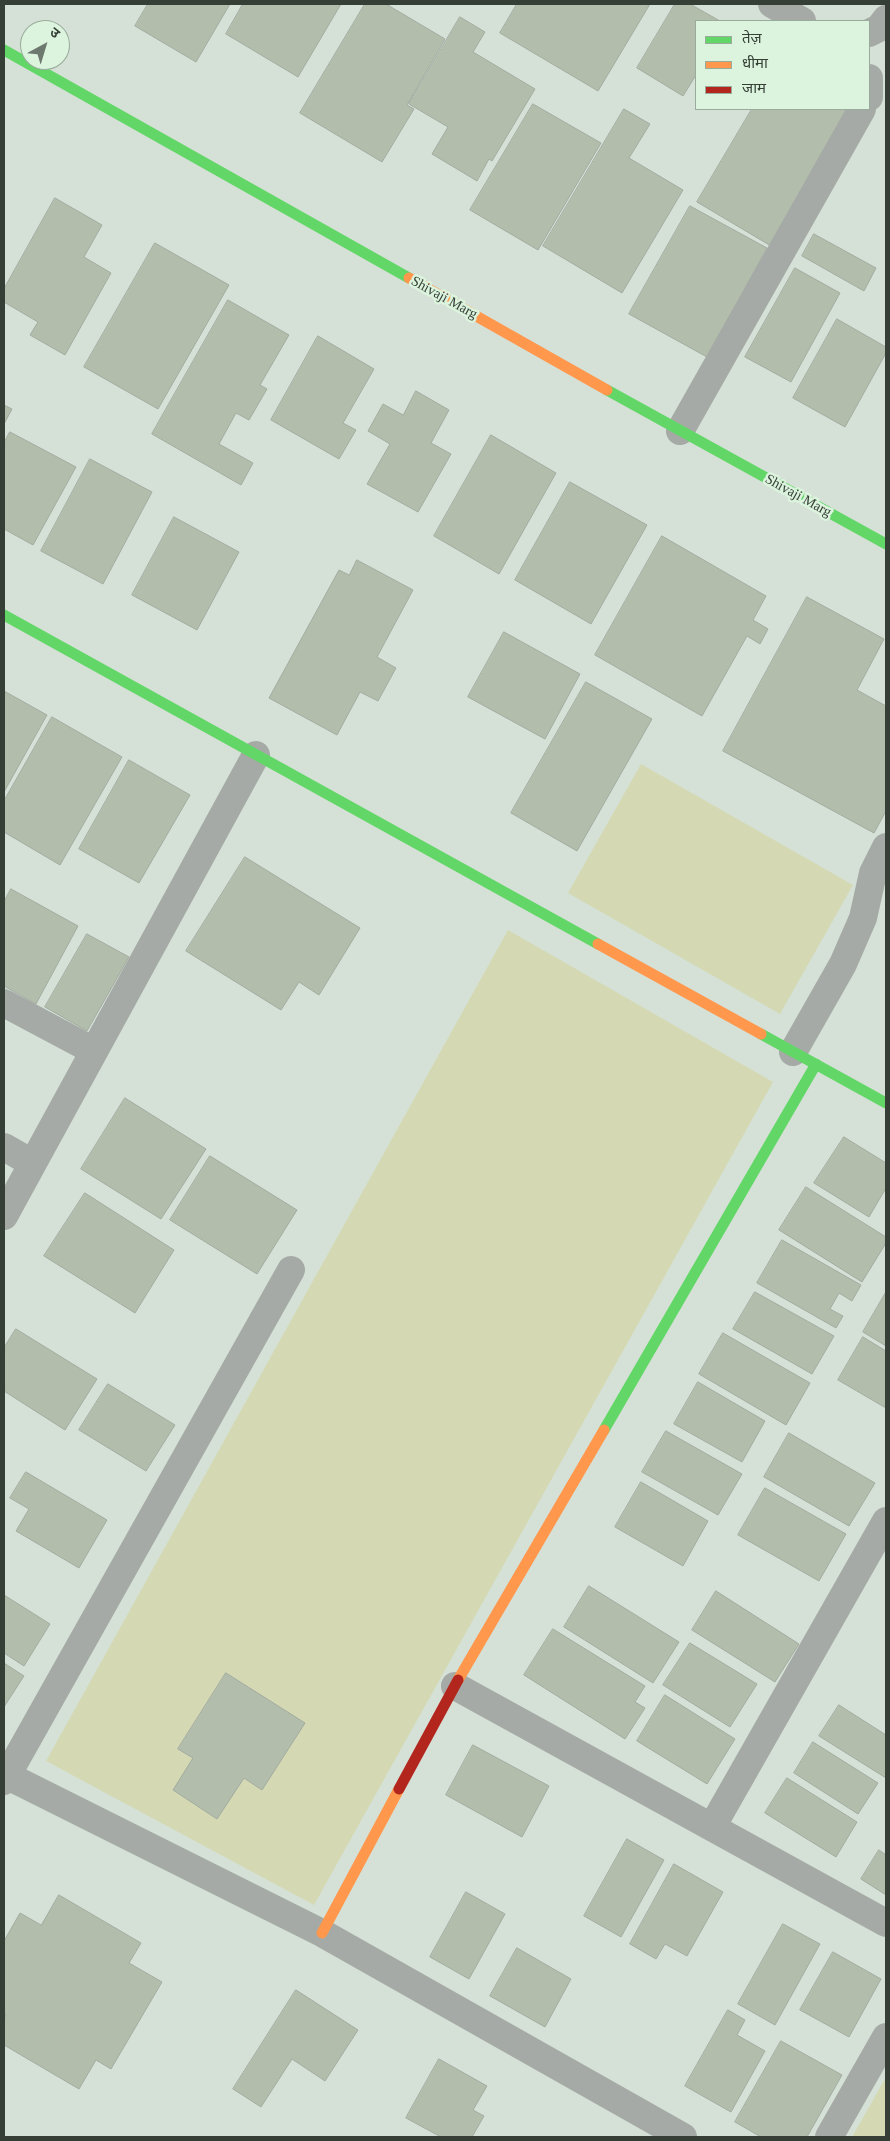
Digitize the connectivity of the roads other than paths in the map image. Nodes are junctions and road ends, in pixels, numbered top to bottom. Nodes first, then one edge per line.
1 (772, 4) edge
2 (886, 19) edge
3 (800, 20) edge
4 (870, 32) edge
5 (4, 50) edge
6 (861, 110) edge
7 (680, 431) junction
8 (886, 544) edge
9 (4, 615) edge
10 (256, 755) junction
11 (886, 847) edge
12 (880, 876) edge
13 (4, 1003) edge
14 (94, 1051) junction
15 (793, 1052) junction
16 (816, 1064) junction
17 (886, 1103) edge
18 (4, 1147) edge
19 (32, 1163) junction
20 (4, 1216) edge
21 (291, 1270) dead end
22 (886, 1521) edge
23 (456, 1686) junction
24 (5, 1777) edge
25 (712, 1827) junction
26 (886, 1923) edge
27 (322, 1932) junction
28 (886, 2037) edge
29 (683, 2137) edge
30 (829, 2137) edge

1 - 3 street
2 - 4 street
5 - 7 street, Shivaji Marg
6 - 7 street
7 - 8 street, Shivaji Marg
9 - 10 street
10 - 14 street
10 - 15 street
11 - 12 street
12 - 15 street
13 - 14 street
14 - 19 street
15 - 16 street
16 - 17 street
16 - 23 street
18 - 19 street
19 - 20 street
21 - 24 street
22 - 25 street
23 - 25 street
23 - 27 street
24 - 27 street
25 - 26 street
27 - 29 street
28 - 30 street

